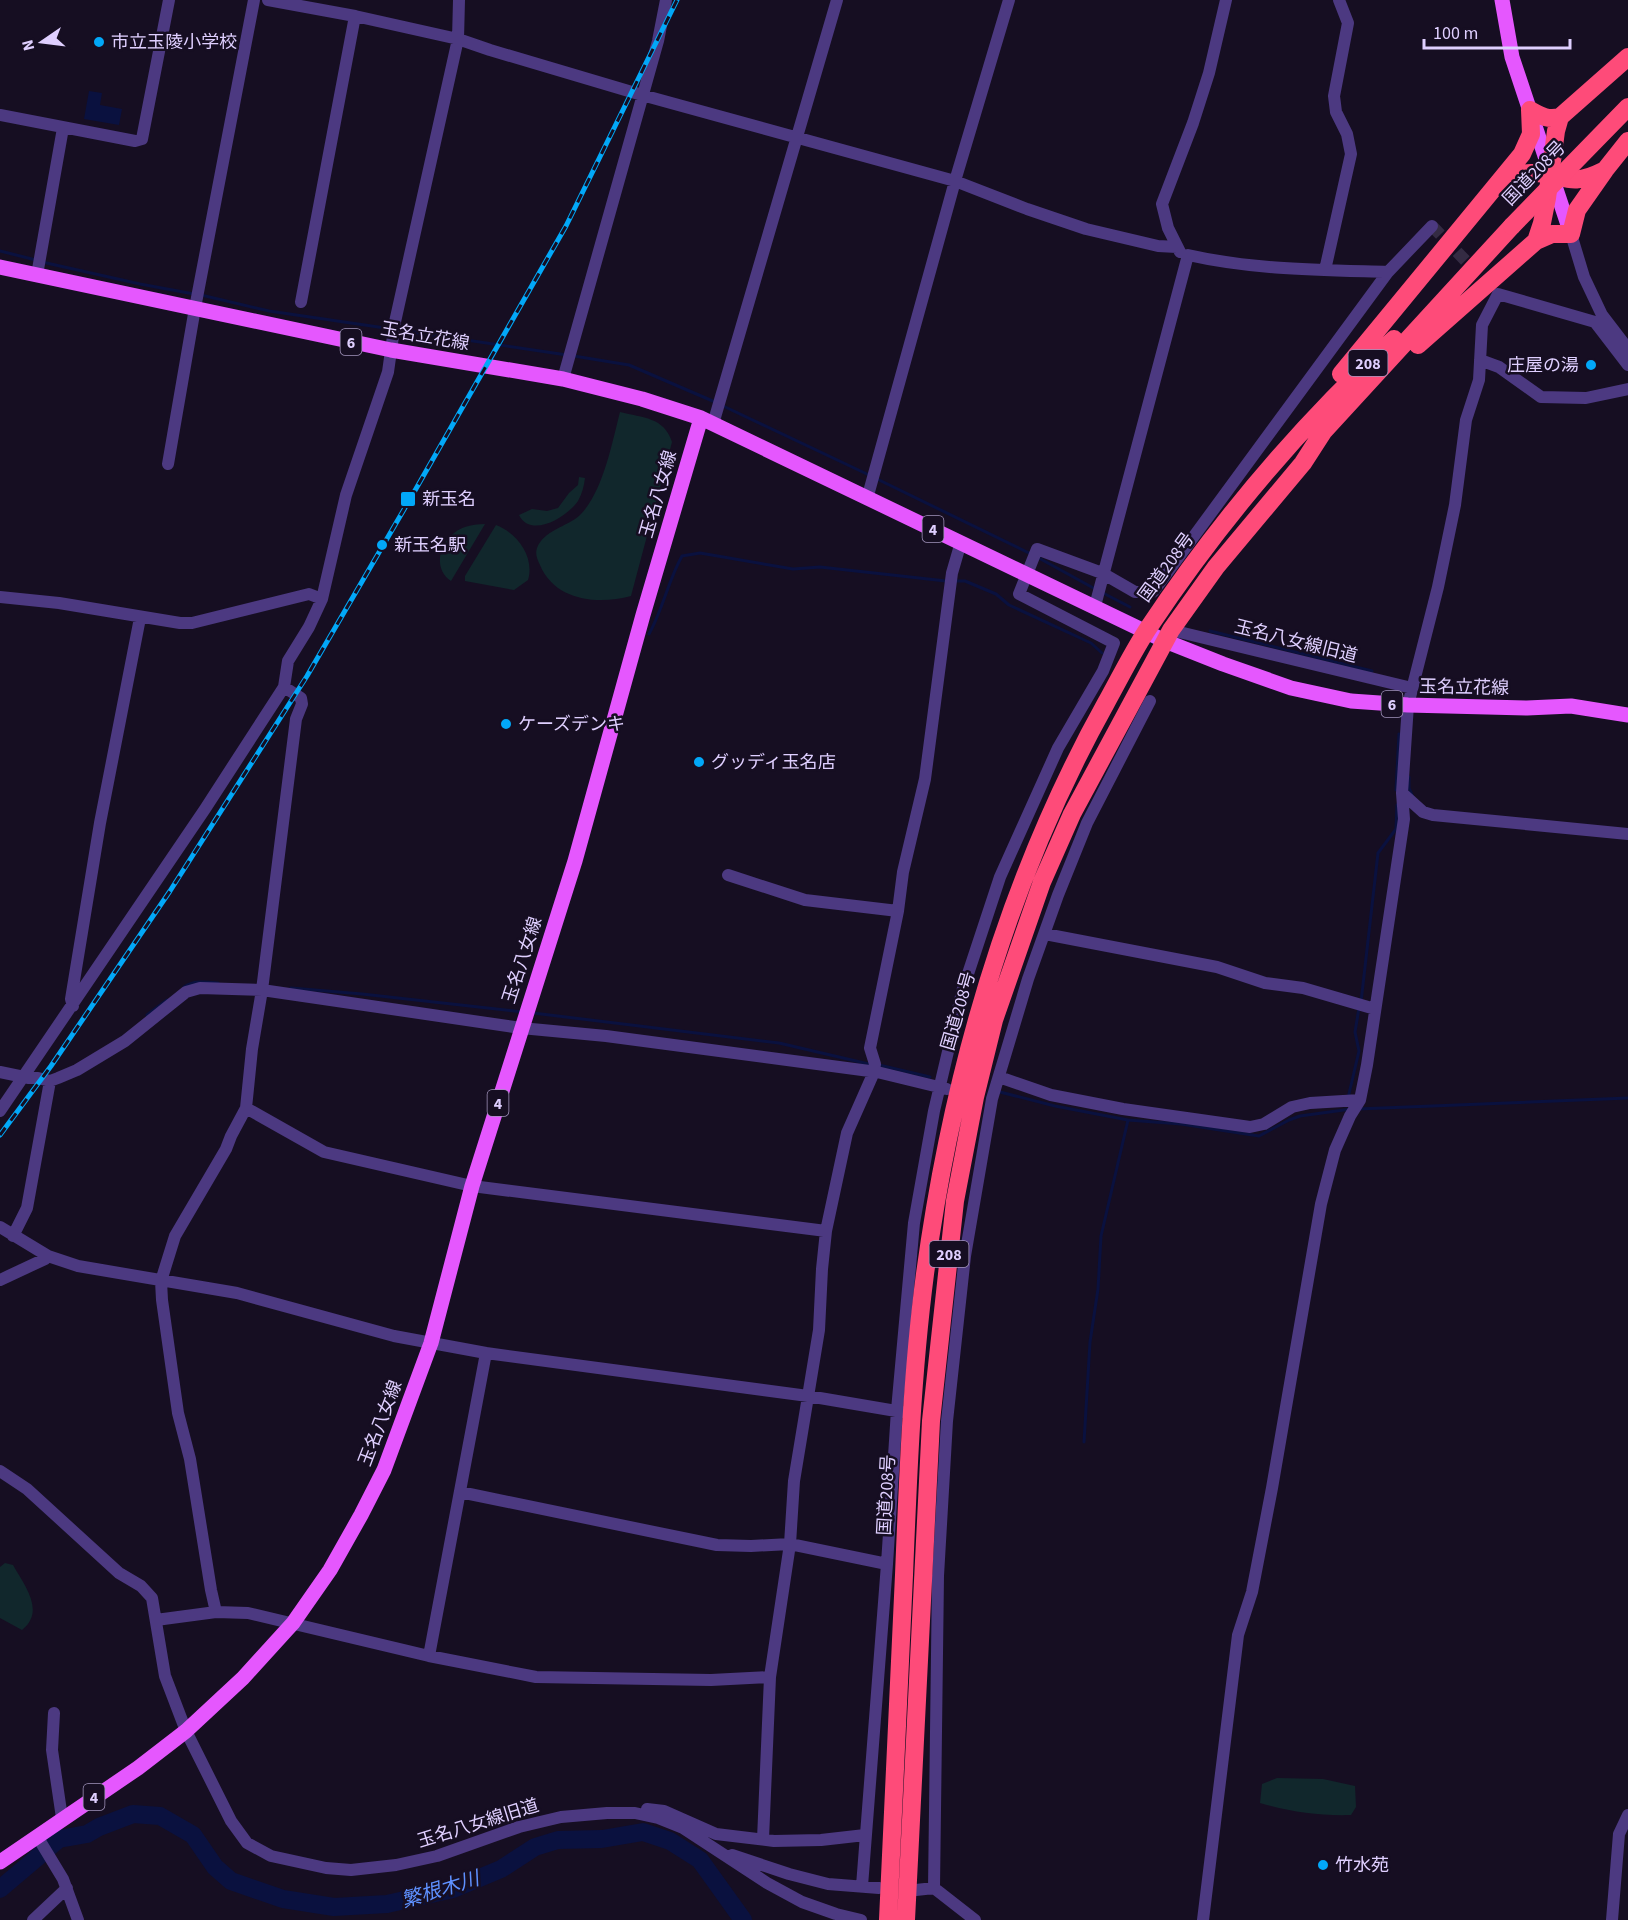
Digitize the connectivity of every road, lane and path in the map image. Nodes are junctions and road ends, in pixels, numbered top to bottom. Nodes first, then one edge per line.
1 (169, 0) edge
2 (254, 0) edge
3 (268, 0) edge
4 (459, 0) edge
5 (666, 0) edge
6 (837, 0) edge
7 (1009, 0) edge
8 (1226, 0) edge
9 (1339, 0) edge
10 (1502, 0) edge
11 (322, 5) edge
12 (355, 15) junction
13 (458, 39) junction
14 (1628, 57) edge
15 (642, 95) junction
16 (1628, 107) edge
17 (1530, 110) junction
18 (1565, 112) junction
19 (0, 115) edge
20 (63, 128) junction
21 (797, 137) junction
22 (1628, 141) edge
23 (1605, 170) junction
24 (1550, 176) junction
25 (955, 181) junction
26 (1493, 189) junction
27 (1432, 226) dead end
28 (1571, 234) junction
29 (1536, 241) junction
30 (1177, 247) junction
31 (1186, 260) junction
32 (39, 264) junction
33 (0, 267) edge
34 (1325, 270) junction
35 (1471, 270) junction
36 (1388, 272) junction
37 (301, 302) dead end
38 (195, 308) junction
39 (392, 343) junction
40 (1628, 350) edge
41 (1480, 360) junction
42 (1628, 365) edge
43 (563, 379) junction
44 (1628, 388) edge
45 (710, 418) junction
46 (1271, 463) junction
47 (1303, 463) junction
48 (168, 464) dead end
49 (867, 499) junction
50 (961, 542) junction
51 (1102, 573) junction
52 (1027, 575) junction
53 (0, 597) edge
54 (321, 599) junction
55 (1095, 606) junction
56 (140, 618) junction
57 (1146, 631) junction
58 (1168, 636) junction
59 (284, 687) junction
60 (1412, 688) junction
61 (1150, 701) dead end
62 (1408, 705) junction
63 (1628, 715) edge
64 (1402, 793) junction
65 (1628, 834) edge
66 (728, 875) dead end
67 (898, 910) junction
68 (1045, 934) junction
69 (262, 990) junction
70 (73, 1006) junction
71 (1375, 1009) junction
72 (521, 1028) junction
73 (0, 1072) edge
74 (874, 1072) junction
75 (24, 1077) junction
76 (999, 1077) junction
77 (50, 1081) junction
78 (966, 1094) junction
79 (1358, 1102) junction
80 (246, 1108) junction
81 (0, 1111) edge
82 (472, 1186) junction
83 (0, 1227) edge
84 (826, 1231) junction
85 (13, 1236) junction
86 (48, 1256) junction
87 (0, 1280) edge
88 (161, 1281) junction
89 (431, 1343) junction
90 (486, 1353) junction
91 (808, 1396) junction
92 (904, 1413) junction
93 (939, 1421) junction
94 (0, 1471) edge
95 (460, 1492) junction
96 (790, 1544) junction
97 (887, 1564) junction
98 (216, 1612) junction
99 (156, 1620) junction
100 (293, 1623) junction
101 (429, 1656) junction
102 (770, 1677) junction
103 (54, 1713) dead end
104 (186, 1731) junction
105 (635, 1813) junction
106 (1628, 1815) edge
107 (62, 1818) junction
108 (865, 1835) junction
109 (763, 1839) junction
110 (39, 1840) junction
111 (714, 1848) junction
112 (0, 1862) edge
113 (65, 1884) junction
114 (862, 1886) junction
115 (879, 1888) dead end
116 (934, 1888) junction
117 (916, 1890) dead end
118 (33, 1920) edge
119 (78, 1920) edge
120 (861, 1920) edge
121 (888, 1920) edge
122 (906, 1920) edge
123 (975, 1920) edge
124 (1203, 1920) edge
125 (1612, 1920) edge

1 - 20 street
2 - 38 street
3 - 11 street
4 - 13 street
5 - 15 street
6 - 21 street
7 - 25 street
8 - 30 street
9 - 34 street
10 - 17 main road
11 - 12 street
12 - 13 street
12 - 37 street
13 - 15 street
13 - 39 street
14 - 18 highway
15 - 21 street
15 - 43 street
16 - 35 highway, 国道208号 / 208, bridge
17 - 18 highway
17 - 24 main road
17 - 26 highway
18 - 24 highway
19 - 20 street
20 - 32 street
21 - 25 street
21 - 45 street
22 - 23 highway
23 - 24 highway
23 - 28 highway
24 - 26 highway
24 - 28 main road
24 - 29 highway
25 - 30 street
25 - 49 street
26 - 46 highway
27 - 36 street
28 - 29 highway
28 - 40 street
29 - 47 highway
30 - 31 street
31 - 34 street
31 - 51 street
32 - 33 main road, 玉名立花線 / 6
32 - 38 main road, 玉名立花線 / 6
34 - 36 street
35 - 46 highway, 国道208号 / 208
35 - 47 highway, 国道208号 / 208
36 - 51 street
38 - 39 main road, 玉名立花線 / 6
38 - 48 street
39 - 43 main road, 玉名立花線 / 6
39 - 54 street
41 - 42 street
41 - 44 street
41 - 60 street
43 - 45 main road, 玉名立花線 / 6
45 - 49 main road, 4
45 - 72 main road, 玉名八女線 / 4
46 - 57 highway, 国道208号 / 208
47 - 58 highway, 国道208号 / 208
49 - 50 main road, 4
50 - 52 main road, 4
50 - 67 street
51 - 52 street
51 - 55 street
52 - 55 main road, 4
52 - 78 street
53 - 56 street
54 - 56 street
54 - 59 street
55 - 57 main road, 4
56 - 70 street
57 - 58 main road, 4
57 - 78 highway, 国道208号 / 208
58 - 60 street, 玉名八女線旧道
58 - 62 main road, 玉名立花線 / 6
58 - 78 highway, 国道208号 / 208
59 - 69 street
59 - 70 street
60 - 62 street
61 - 68 street
62 - 63 main road, 玉名立花線 / 6
62 - 64 street
64 - 65 street
64 - 71 street
66 - 67 street
67 - 74 street
68 - 71 street
68 - 76 street
69 - 72 street
69 - 77 street
69 - 80 street
70 - 75 street
71 - 79 street
72 - 74 street
72 - 82 main road, 玉名八女線 / 4
73 - 75 street
74 - 78 street
74 - 84 street
75 - 77 street
75 - 81 street
76 - 78 street
76 - 79 street
77 - 85 street
78 - 92 highway, 国道208号 / 208
78 - 93 highway, 国道208号 / 208
79 - 124 street
80 - 82 street
80 - 88 street
82 - 84 street
82 - 89 main road, 玉名八女線 / 4
83 - 85 street
84 - 91 street
85 - 86 street
86 - 87 street
86 - 88 street
88 - 89 street
88 - 98 street
89 - 90 street
89 - 100 main road, 玉名八女線 / 4
90 - 91 street
90 - 95 street
91 - 92 street
91 - 96 street
92 - 93 street
92 - 97 street
92 - 121 highway, 国道208号 / 208
93 - 116 street
93 - 122 highway, 国道208号 / 208
94 - 99 street, 玉名八女線旧道
95 - 96 street
95 - 101 street
96 - 97 street
96 - 102 street
97 - 108 street
98 - 99 street
98 - 100 street
99 - 104 street, 玉名八女線旧道
100 - 101 street
100 - 104 main road, 玉名八女線 / 4
101 - 102 street
102 - 109 street
103 - 107 street
104 - 105 street, 玉名八女線旧道
104 - 107 main road, 玉名八女線 / 4
105 - 109 street
105 - 111 street, 玉名八女線旧道
106 - 125 street
107 - 110 main road, 玉名八女線 / 4
108 - 109 street
108 - 114 street
110 - 112 main road, 玉名八女線 / 4
110 - 113 street
111 - 114 street
111 - 120 street, 玉名八女線旧道
113 - 118 street
113 - 119 street
114 - 115 street
116 - 117 street
116 - 123 street

